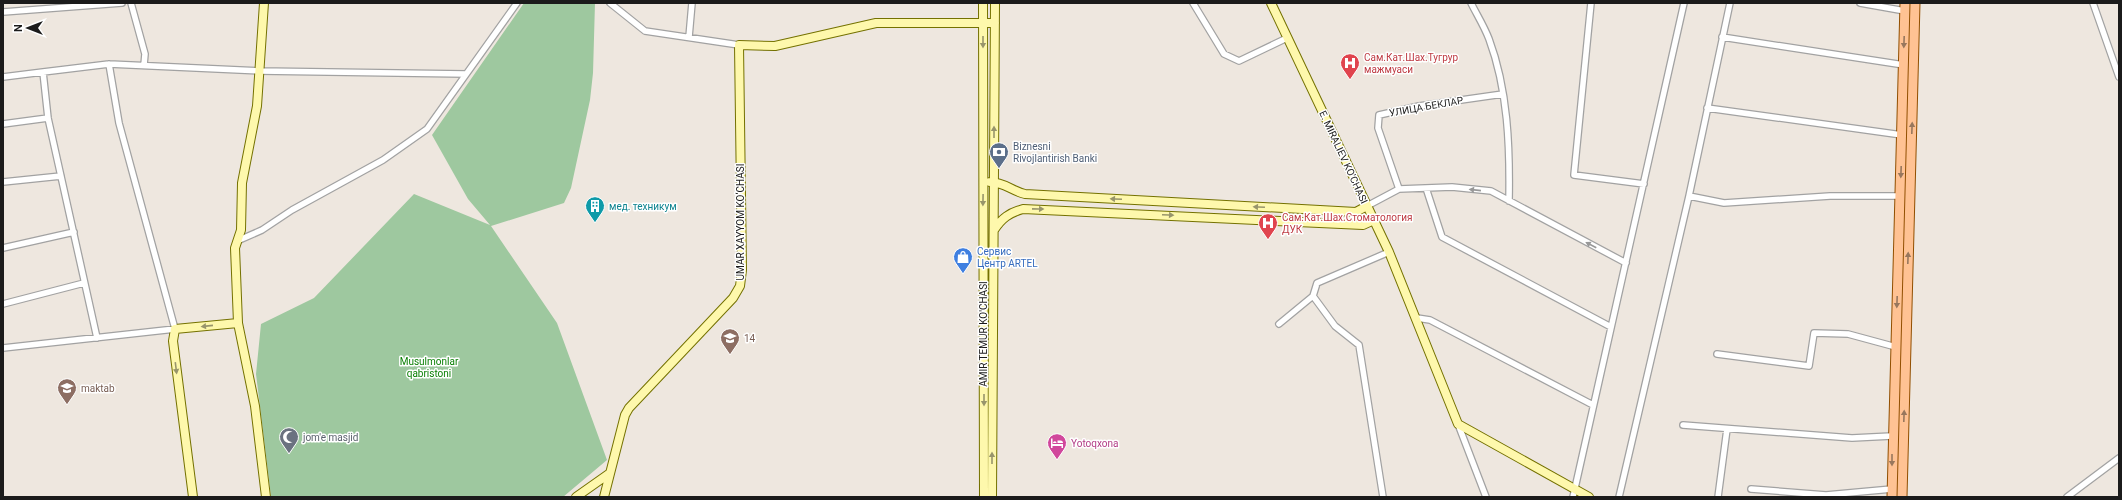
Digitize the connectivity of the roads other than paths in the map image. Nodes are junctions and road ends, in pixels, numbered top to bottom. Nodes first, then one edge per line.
1 (122, 3) edge
2 (131, 3) edge
3 (264, 3) edge
4 (517, 3) edge
5 (610, 3) edge
6 (692, 3) edge
7 (983, 3) edge
8 (995, 3) edge
9 (1193, 3) edge
10 (1271, 3) edge
11 (1471, 3) edge
12 (1591, 3) edge
13 (1684, 3) edge
14 (1730, 3) edge
15 (1860, 3) edge
16 (1915, 3) edge
17 (2094, 3) edge
18 (1905, 7) edge
19 (3, 12) edge
20 (983, 23) junction
21 (994, 23) junction
22 (689, 37) junction
23 (1722, 37) junction
24 (1287, 38) junction
25 (739, 45) junction
26 (109, 64) junction
27 (144, 65) junction
28 (1904, 65) junction
29 (259, 71) junction
30 (43, 72) junction
31 (466, 74) junction
32 (3, 77) edge
33 (2119, 77) edge
34 (1503, 94) junction
35 (1708, 108) junction
36 (48, 118) junction
37 (3, 124) edge
38 (1902, 135) junction
39 (61, 176) junction
40 (3, 182) edge
41 (983, 182) junction
42 (994, 182) junction
43 (1644, 184) junction
44 (1426, 188) junction
45 (1399, 189) junction
46 (1689, 196) junction
47 (1900, 196) junction
48 (1509, 201) junction
49 (1367, 206) junction
50 (1374, 220) junction
51 (994, 231) junction
52 (74, 232) junction
53 (237, 241) junction
54 (3, 248) edge
55 (1389, 252) junction
56 (1626, 263) junction
57 (84, 283) junction
58 (1313, 296) junction
59 (3, 304) edge
60 (1417, 318) junction
61 (238, 323) junction
62 (1279, 324) dead end
63 (1611, 327) junction
64 (175, 329) junction
65 (97, 338) junction
66 (1896, 347) junction
67 (3, 348) edge
68 (1717, 354) dead end
69 (1593, 405) junction
70 (1458, 424) junction
71 (1683, 425) dead end
72 (1726, 430) junction
73 (1892, 436) junction
74 (2119, 458) edge
75 (610, 473) junction
76 (988, 480) junction
77 (1751, 489) dead end
78 (1573, 493) edge
79 (1892, 493) edge
80 (193, 497) edge
81 (266, 497) edge
82 (576, 497) edge
83 (604, 497) edge
84 (984, 497) edge
85 (992, 497) edge
86 (1383, 497) edge
87 (1486, 497) edge
88 (1589, 497) edge
89 (1619, 497) edge
90 (1718, 497) edge
91 (1902, 497) edge
92 (2067, 497) edge

1 - 19 street
2 - 27 street
3 - 29 street
4 - 31 street
5 - 22 street
6 - 22 street
7 - 20 street, AMIR TEMUR KO'CHASI
8 - 21 street, AMIR TEMUR KO'CHASI
9 - 24 street
10 - 24 street, E. MIRALIEV KO'CHASI
11 - 34 street
12 - 43 street
13 - 43 street
14 - 23 street
15 - 18 street
91 -> 16 main road
17 - 33 street
18 -> 28 main road
20 - 21 street
20 - 25 street
20 -> 41 street, AMIR TEMUR KO'CHASI
42 -> 21 street, AMIR TEMUR KO'CHASI
22 - 25 street
23 - 28 street
23 - 35 street
24 - 49 street, E. MIRALIEV KO'CHASI
25 - 75 street, UMAR XAYYOM KO‘CHASI
26 - 27 street
26 - 30 street
26 - 64 street
27 - 29 street
28 - 38 main road
29 - 31 street
29 - 53 street
30 - 32 street
30 - 36 street
31 - 53 street
34 - 45 street, УЛИЦА БЕКЛАР
34 - 48 street
35 - 38 street
35 - 46 street
36 - 37 street
36 - 39 street
38 -> 47 main road
39 - 40 street
39 - 52 street
41 - 42 street
41 -> 76 street, AMIR TEMUR KO'CHASI
49 -> 42 street
42 - 51 street, AMIR TEMUR KO'CHASI
43 - 56 street
44 - 45 street
48 -> 44 street
44 - 63 street
45 - 49 street
46 - 47 street
46 - 89 street
47 -> 66 main road
56 -> 48 street
49 - 50 street, E. MIRALIEV KO'CHASI
51 -> 50 street
50 - 55 street, E. MIRALIEV KO'CHASI
76 -> 51 street, AMIR TEMUR KO'CHASI
52 - 54 street
52 - 57 street
53 - 61 street
55 - 58 street
55 - 60 street, E. MIRALIEV KO'CHASI
56 - 63 street
57 - 59 street
57 - 65 street
58 - 62 street
58 - 86 street
60 - 69 street
60 - 70 street, E. MIRALIEV KO'CHASI
61 -> 64 street
61 - 81 street
63 - 69 street
64 - 65 street
64 -> 80 street
65 - 67 street
66 - 68 street
66 - 73 main road
69 - 78 street
70 - 78 street
70 - 87 street
71 - 72 street
72 - 73 street
72 - 90 street
73 -> 79 main road
74 - 92 street
75 - 82 street
75 - 83 street, UMAR XAYYOM KO‘CHASI
76 - 84 street, AMIR TEMUR KO'CHASI
76 - 85 street, AMIR TEMUR KO'CHASI
77 - 79 street
78 - 88 street

